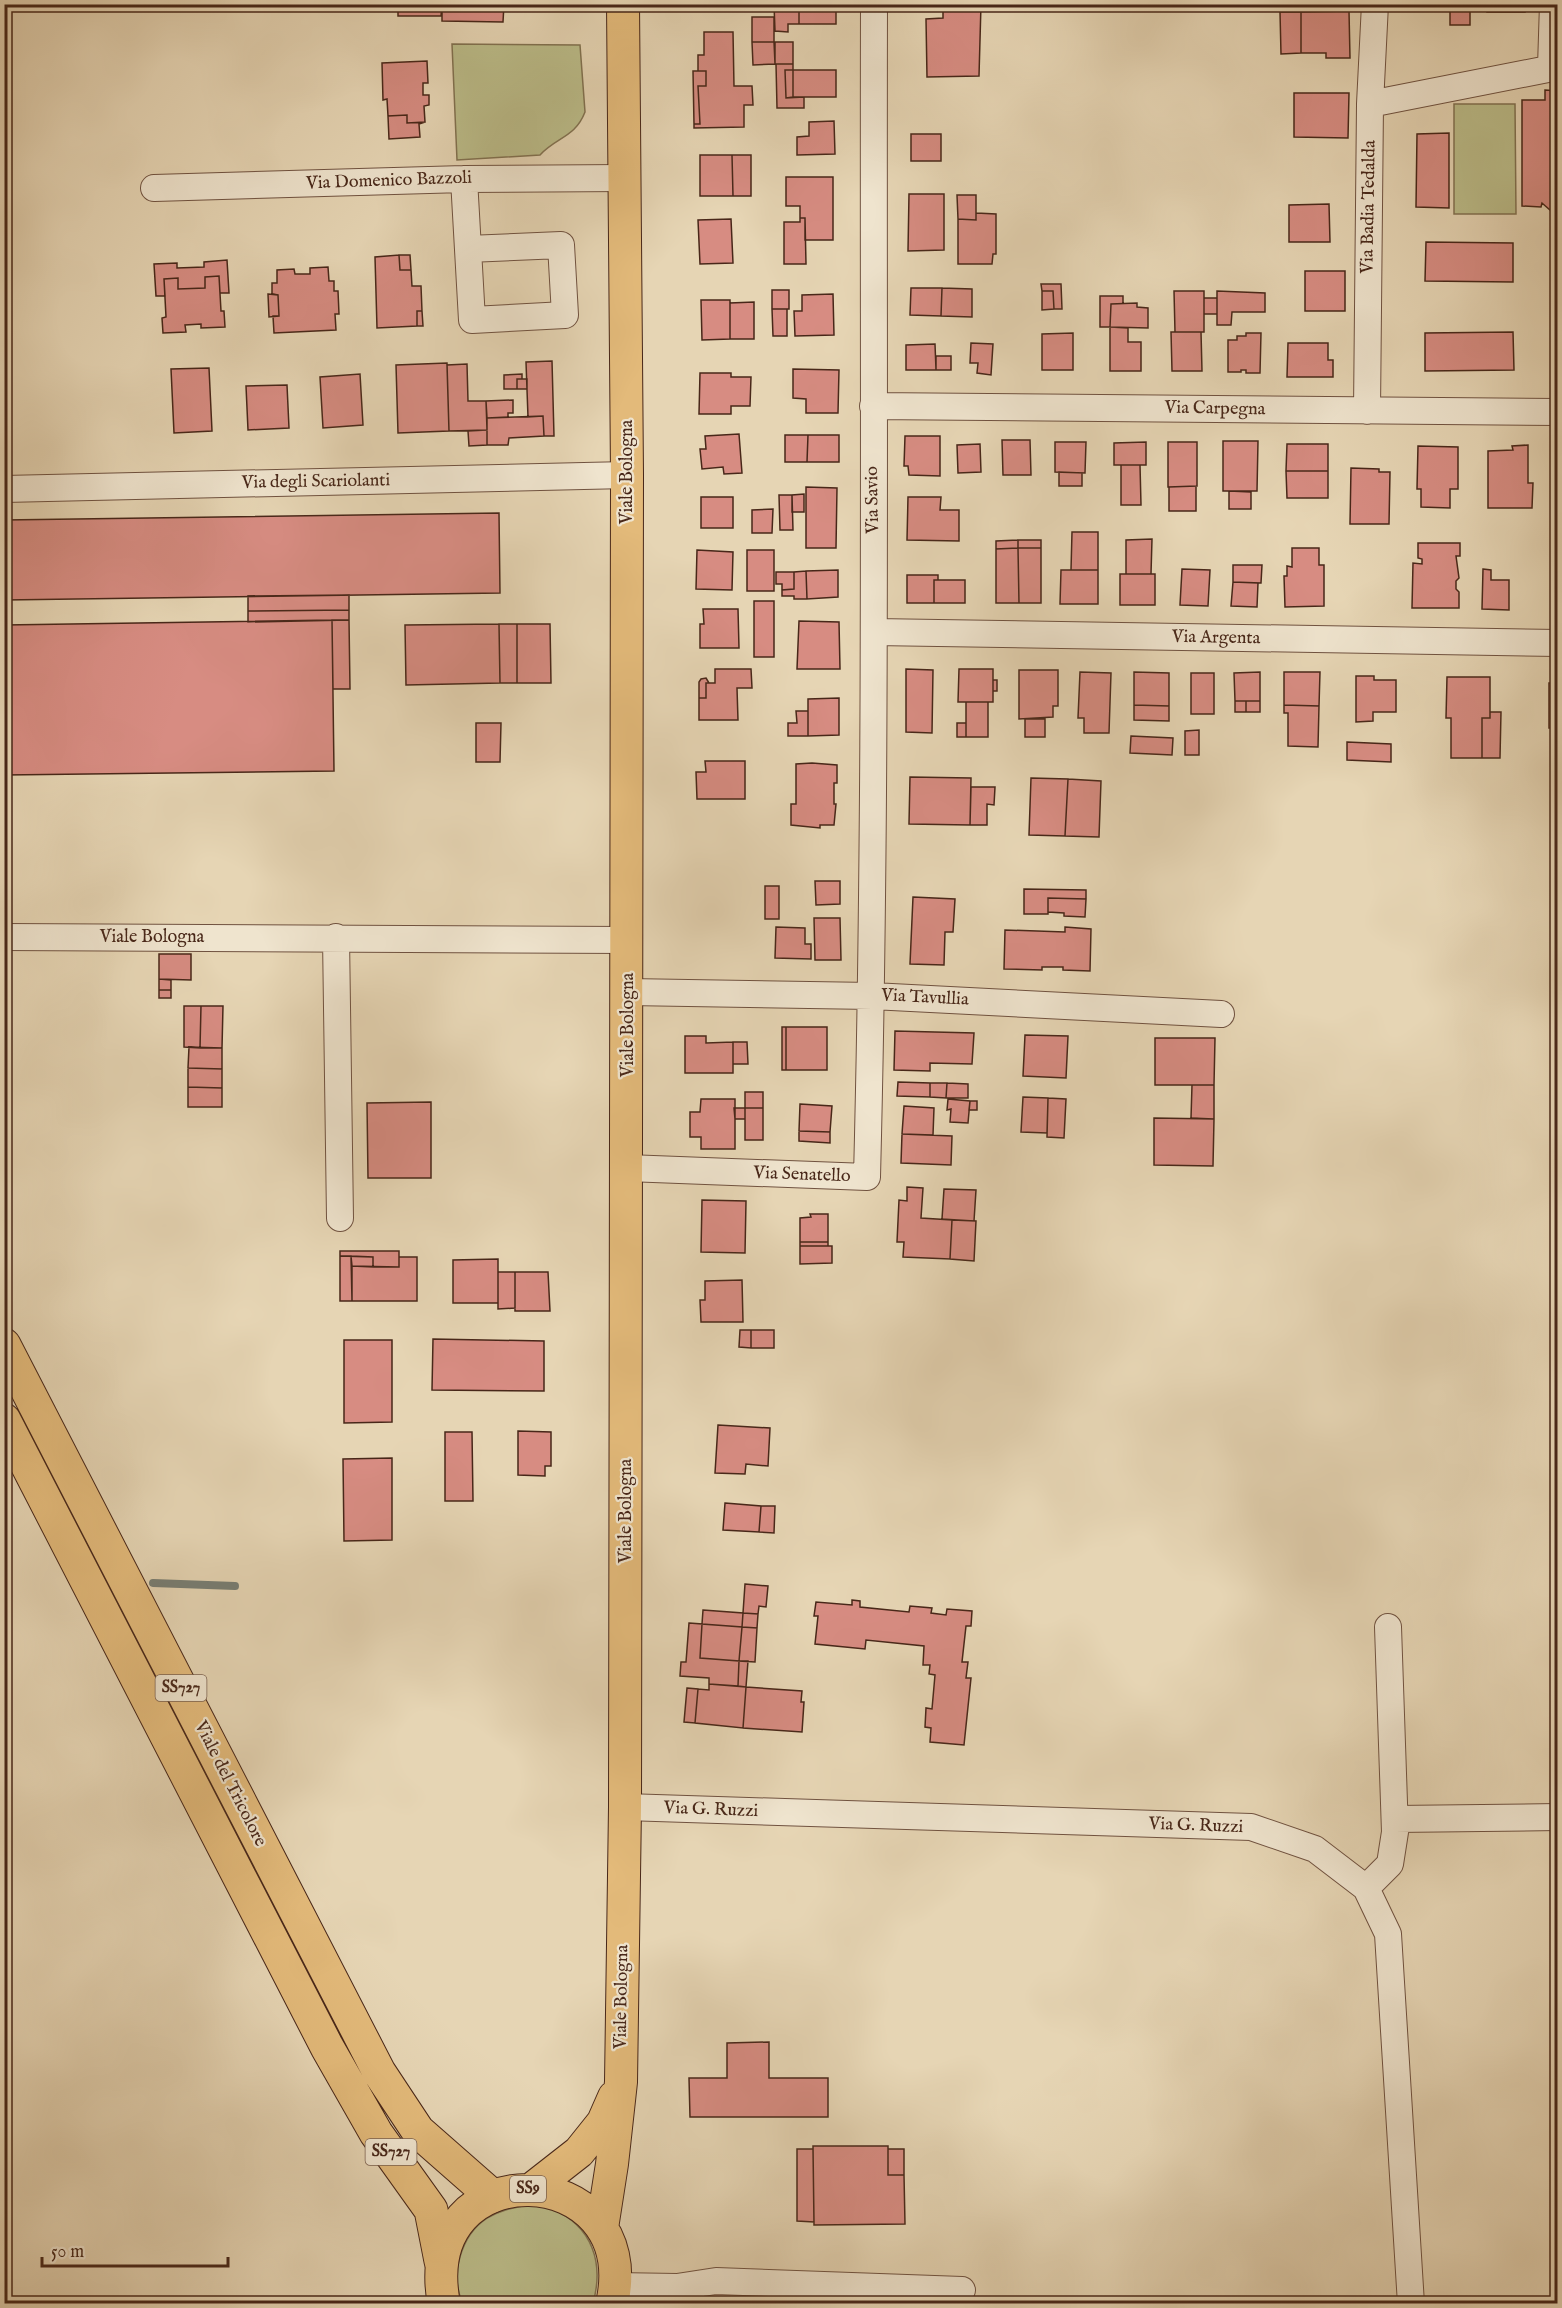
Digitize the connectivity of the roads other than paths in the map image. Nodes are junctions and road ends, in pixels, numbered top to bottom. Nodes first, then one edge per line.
1 (623, 4) edge
2 (874, 4) edge
3 (1375, 4) edge
4 (1553, 4) edge
5 (1554, 67) edge
6 (1370, 104) junction
7 (624, 178) junction
8 (464, 179) junction
9 (154, 188) dead end
10 (468, 249) junction
11 (873, 406) junction
12 (1367, 411) junction
13 (1557, 412) edge
14 (627, 475) junction
15 (4, 489) edge
16 (874, 632) junction
17 (1557, 643) edge
18 (4, 936) edge
19 (336, 937) junction
20 (628, 940) junction
21 (628, 992) junction
22 (872, 996) junction
23 (1221, 1014) dead end
24 (627, 1168) junction
25 (340, 1218) dead end
26 (4, 1345) edge
27 (4, 1420) edge
28 (1388, 1627) dead end
29 (625, 1807) junction
30 (1557, 1817) edge
31 (1395, 1819) junction
32 (1366, 1888) junction
33 (621, 2082) junction
34 (533, 2188) junction
35 (492, 2196) junction
36 (602, 2228) junction
37 (441, 2261) junction
38 (962, 2290) dead end
39 (614, 2295) edge
40 (677, 2295) edge
41 (444, 2304) edge
42 (1411, 2304) edge

1 - 7 main road, Viale Bologna
2 - 11 street, Via Savio
3 - 6 street, Via Badia Tedalda
4 - 5 street
5 - 6 street
6 - 12 street, Via Badia Tedalda
7 - 8 street, Via Domenico Bazzoli
7 - 14 main road, Viale Bologna
8 - 9 street, Via Domenico Bazzoli
8 - 10 street
10 - 10 street
11 - 12 street, Via Carpegna
11 - 16 street, Via Savio
12 - 13 street, Via Carpegna
14 - 15 street, Via degli Scariolanti
14 - 20 main road, Viale Bologna
16 - 17 street, Via Argenta
16 - 22 street, Via Savio
18 - 19 street, Viale Bologna
19 - 20 street, Viale Bologna
19 - 25 street
20 - 21 main road, Viale Bologna
21 - 22 street, Via Tavullia
21 - 24 main road, Viale Bologna
22 - 23 street, Via Tavullia
22 - 24 street, Via Senatello
24 - 29 main road, Viale Bologna
26 - 35 highway, Viale del Tricolore / SS727
27 - 37 highway, Viale del Tricolore / SS727
28 - 31 street
29 - 32 street, Via G. Ruzzi
29 - 33 main road, Viale Bologna
30 - 31 street
31 - 32 street
32 - 42 street, Via G. Ruzzi
33 - 34 main road, Viale Bologna
33 - 36 main road, Viale Bologna
34 - 35 main road, SS9
34 - 36 main road, SS9
35 - 37 main road, SS9
36 - 39 main road, SS9
37 - 41 main road, SS9
38 - 40 street
39 - 40 street

